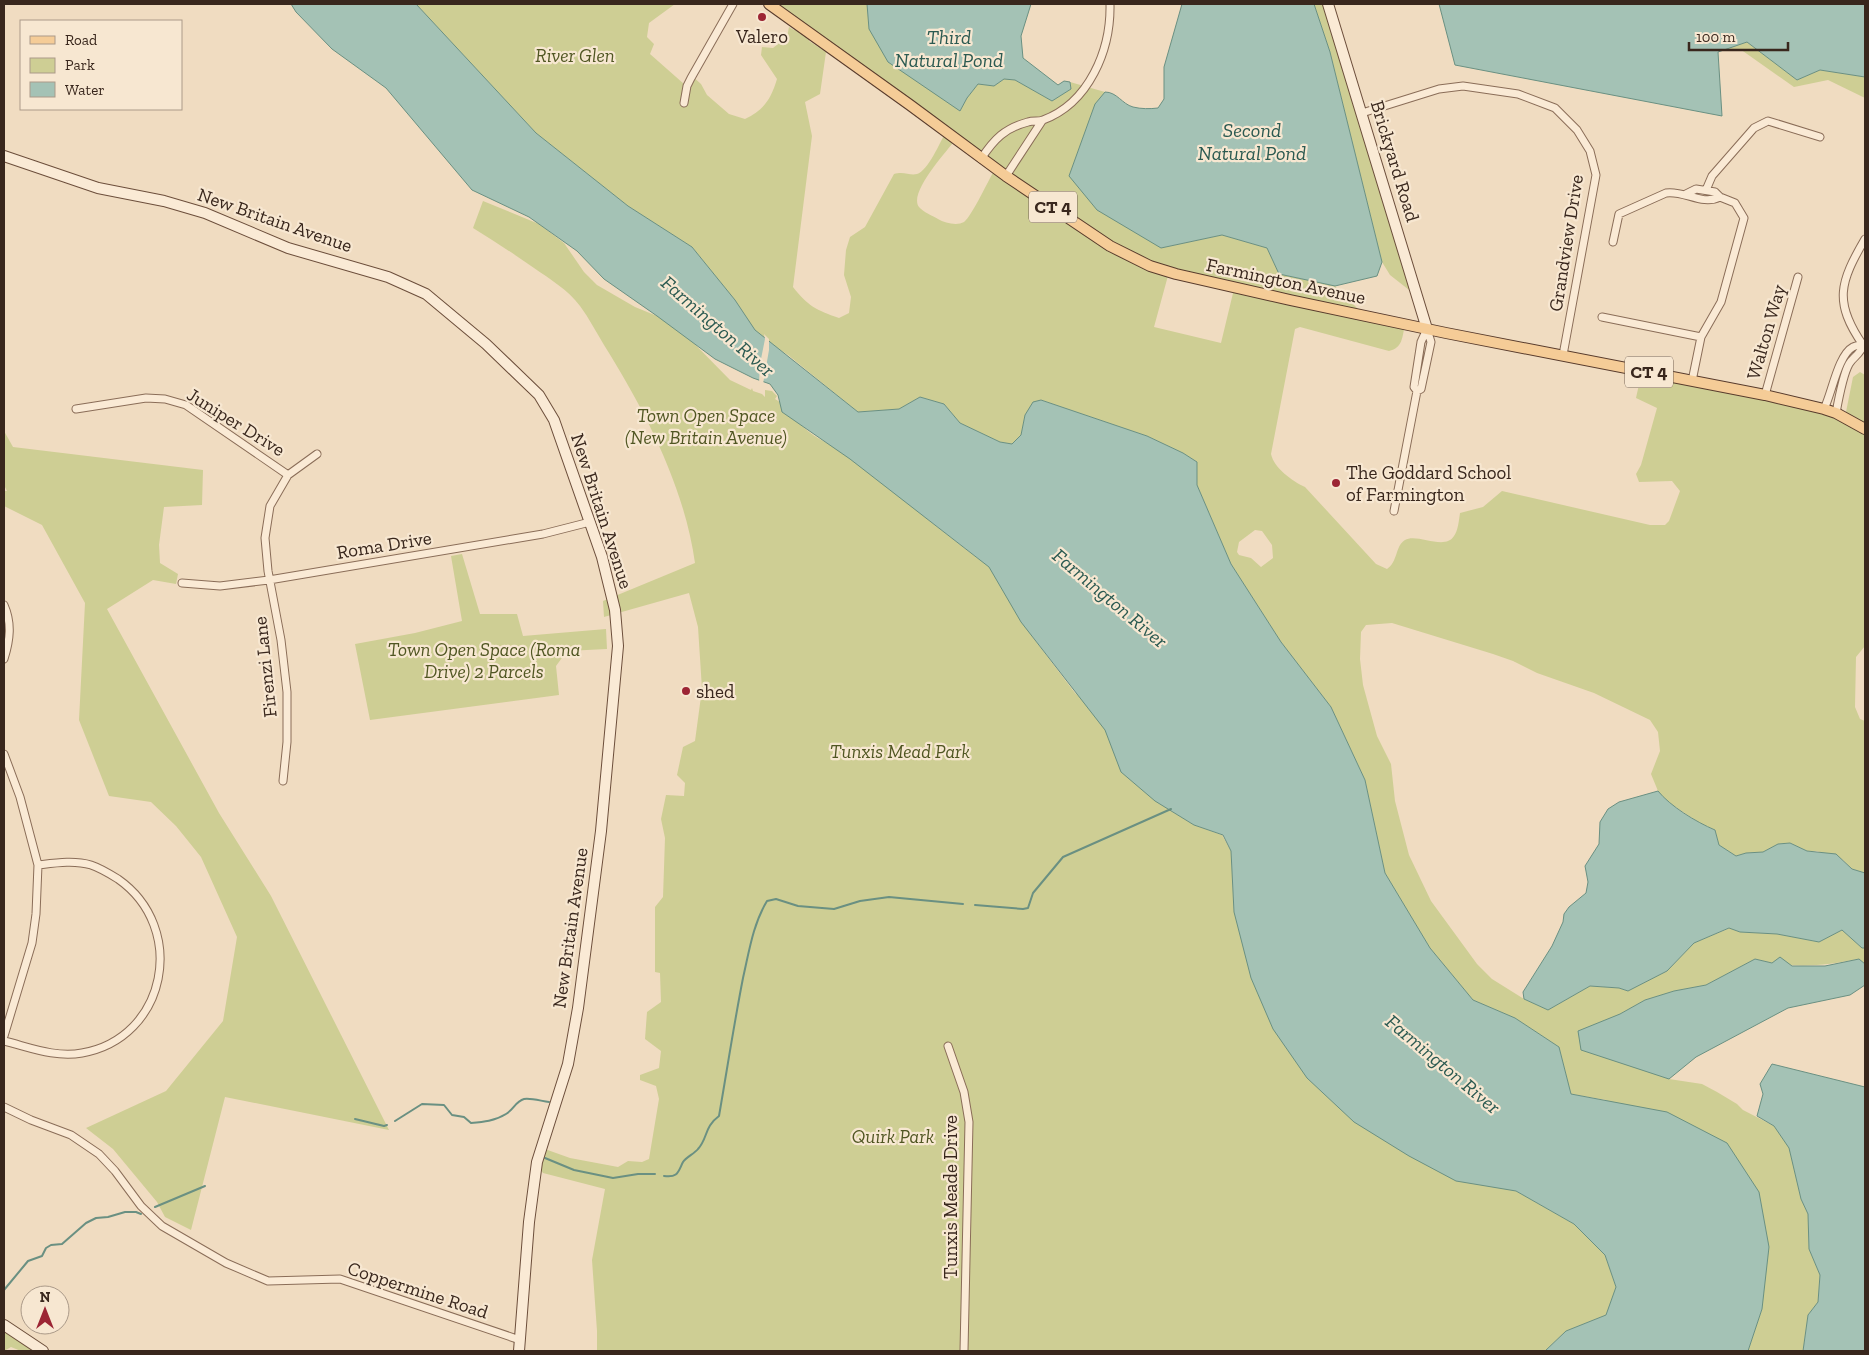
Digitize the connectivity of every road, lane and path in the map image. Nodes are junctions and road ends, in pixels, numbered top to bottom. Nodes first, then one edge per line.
1 (733, 4) edge
2 (770, 4) edge
3 (1110, 4) edge
4 (1328, 4) edge
5 (684, 103) dead end
6 (1362, 112) junction
7 (1042, 121) junction
8 (1820, 137) dead end
9 (4, 156) edge
10 (981, 159) junction
11 (1006, 176) junction
12 (1706, 190) junction
13 (1686, 194) junction
14 (1720, 197) junction
15 (1865, 239) edge
16 (1613, 242) dead end
17 (1798, 277) dead end
18 (1602, 317) dead end
19 (1427, 329) junction
20 (1701, 337) junction
21 (1864, 345) edge
22 (1563, 356) junction
23 (1692, 381) junction
24 (1765, 395) junction
25 (76, 409) dead end
26 (1824, 409) junction
27 (1836, 412) junction
28 (1865, 429) edge
29 (317, 454) dead end
30 (288, 475) junction
31 (1394, 511) dead end
32 (590, 522) junction
33 (269, 580) junction
34 (182, 583) dead end
35 (4, 605) edge
36 (4, 659) edge
37 (4, 754) edge
38 (283, 781) dead end
39 (38, 865) junction
40 (4, 1036) edge
41 (4, 1041) edge
42 (948, 1046) dead end
43 (4, 1107) edge
44 (4, 1326) edge
45 (520, 1340) junction
46 (43, 1351) edge
47 (518, 1351) edge
48 (964, 1351) edge

1 - 5 street
2 - 10 main road, Farmington Avenue / CT 4
3 - 7 street
4 - 6 street, Brickyard Road
6 - 19 street, Brickyard Road
6 - 22 street, Grandview Drive
7 - 10 street
7 - 11 street
8 - 12 street
9 - 32 street, New Britain Avenue
10 - 11 main road, Farmington Avenue / CT 4
11 - 19 main road, Farmington Avenue / CT 4
12 - 13 street
12 - 14 street
13 - 14 street
13 - 16 street
14 - 20 street
15 - 21 street
17 - 24 street, Walton Way
18 - 20 street
19 - 22 main road, Farmington Avenue / CT 4
19 - 31 street
20 - 23 street
21 - 26 street
21 - 27 street
22 - 23 main road, Farmington Avenue / CT 4
23 - 24 main road, Farmington Avenue / CT 4
24 - 26 main road, Farmington Avenue / CT 4
25 - 30 street, Juniper Drive
26 - 27 main road, Farmington Avenue / CT 4
27 - 28 main road, Farmington Avenue / CT 4
29 - 30 street
30 - 33 street, Firenzi Lane
32 - 33 street, Roma Drive
32 - 45 street, New Britain Avenue
33 - 34 street, Roma Drive
33 - 38 street, Firenzi Lane
35 - 36 street
37 - 39 street
39 - 40 street
39 - 41 street
42 - 48 street, Tunxis Meade Drive
43 - 45 street, Coppermine Road
44 - 46 street
45 - 47 street, New Britain Avenue

